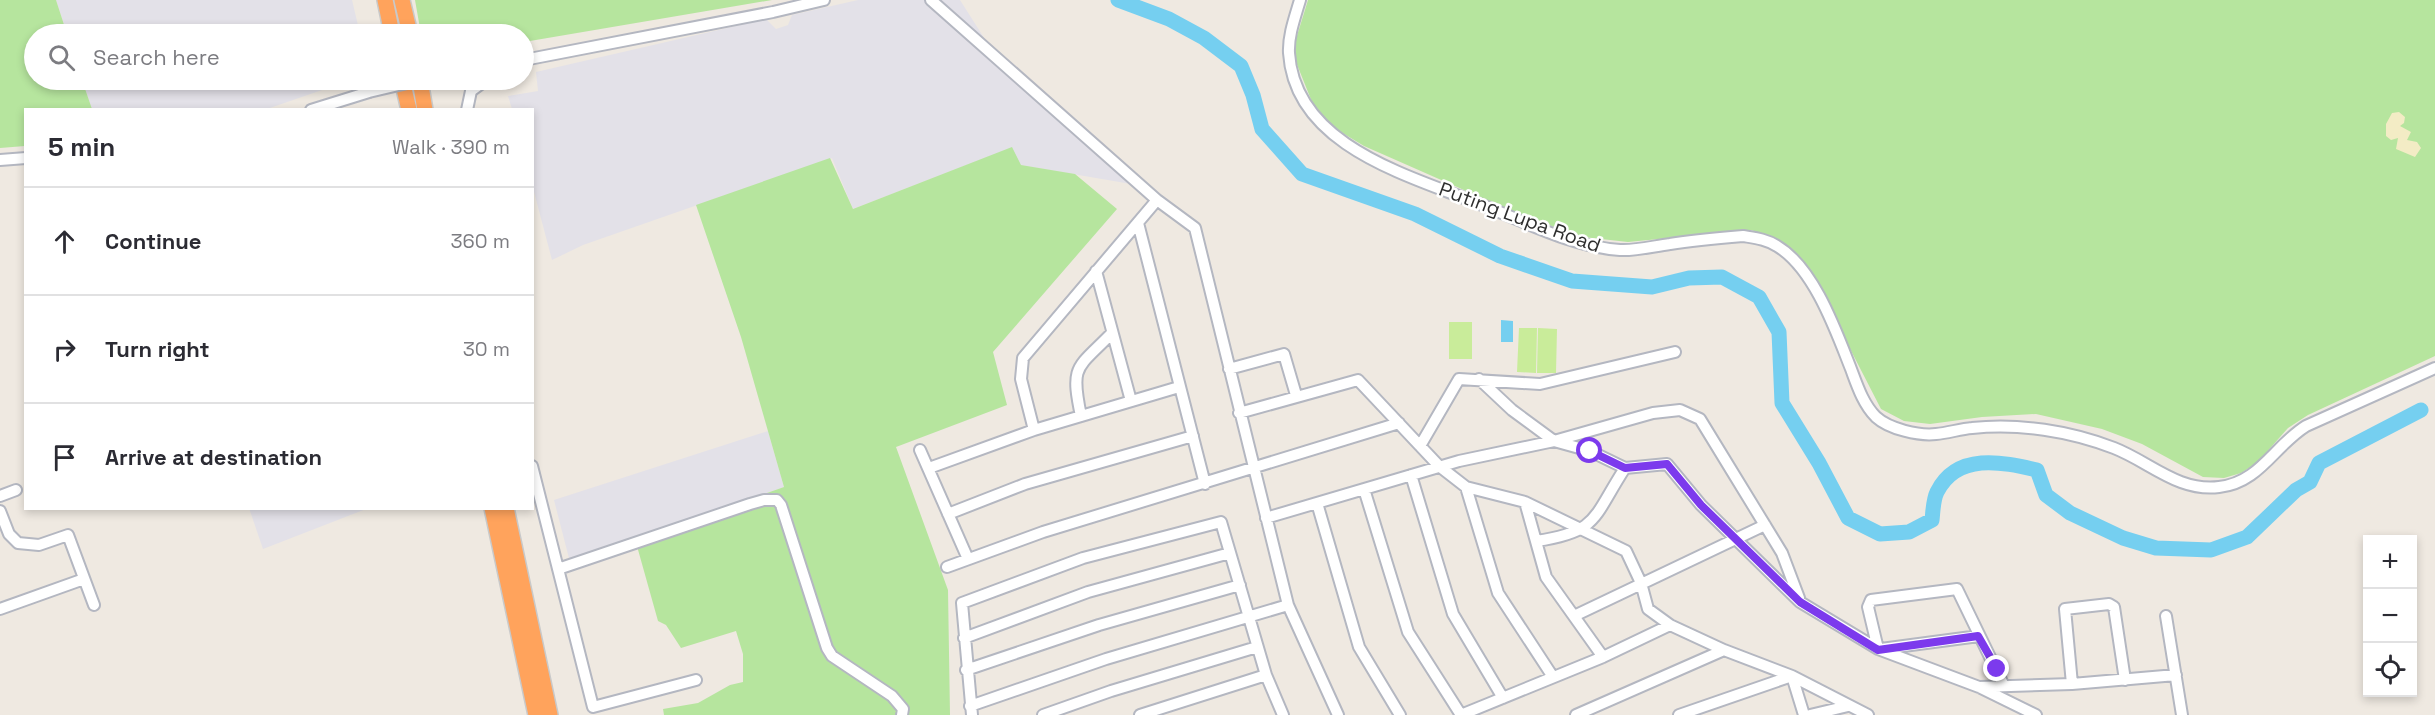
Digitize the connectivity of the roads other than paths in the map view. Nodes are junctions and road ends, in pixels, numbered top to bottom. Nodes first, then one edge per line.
1 (385, 0) edge
2 (402, 0) edge
3 (824, 0) edge
4 (931, 0) edge
5 (1300, 0) edge
6 (390, 24) edge
7 (408, 24) edge
8 (534, 58) edge
9 (378, 90) edge
10 (404, 90) edge
11 (422, 90) edge
12 (472, 90) edge
13 (317, 108) edge
14 (409, 108) edge
15 (425, 108) edge
16 (467, 108) edge
17 (24, 158) edge
18 (0, 160) edge
19 (1157, 200) junction
20 (1138, 223) junction
21 (1096, 272) junction
22 (1112, 333) junction
23 (1675, 352) dead end
24 (2435, 368) edge
25 (1229, 369) junction
26 (1479, 379) junction
27 (1179, 387) junction
28 (1296, 395) junction
29 (1131, 401) junction
30 (1239, 413) junction
31 (1081, 416) junction
32 (1399, 423) junction
33 (1034, 430) junction
34 (1193, 436) junction
35 (1554, 441) junction
36 (1420, 446) junction
37 (920, 450) dead end
38 (1440, 466) junction
39 (929, 468) junction
40 (1625, 468) junction
41 (1253, 469) junction
42 (534, 474) edge
43 (1411, 475) junction
44 (1205, 484) junction
45 (1466, 487) junction
46 (1364, 489) junction
47 (16, 490) dead end
48 (0, 496) edge
49 (1525, 502) junction
50 (1317, 503) junction
51 (492, 510) edge
52 (506, 510) edge
53 (0, 511) edge
54 (948, 514) junction
55 (1266, 518) junction
56 (1765, 525) junction
57 (1583, 530) junction
58 (5, 536) edge
59 (1737, 538) junction
60 (1536, 541) junction
61 (1230, 553) junction
62 (968, 559) junction
63 (947, 567) dead end
64 (558, 569) junction
65 (84, 579) junction
66 (1641, 583) junction
67 (1239, 585) junction
68 (1800, 602) junction
69 (94, 605) dead end
70 (1288, 605) junction
71 (0, 609) edge
72 (1574, 616) junction
73 (2166, 616) dead end
74 (1249, 618) junction
75 (1670, 625) junction
76 (1978, 636) junction
77 (964, 638) junction
78 (1257, 647) junction
79 (1724, 650) junction
80 (1878, 650) junction
81 (1603, 657) junction
82 (966, 670) junction
83 (1266, 675) junction
84 (1792, 675) junction
85 (2176, 675) junction
86 (1553, 677) junction
87 (696, 680) dead end
88 (2125, 680) junction
89 (2072, 684) junction
90 (2004, 686) junction
91 (1979, 687) junction
92 (1503, 698) junction
93 (1849, 710) edge
94 (594, 711) edge
95 (971, 711) edge
96 (536, 715) edge
97 (550, 715) edge
98 (902, 715) edge
99 (1043, 715) edge
100 (1140, 715) edge
101 (1281, 715) edge
102 (1338, 715) edge
103 (1400, 715) edge
104 (1461, 715) edge
105 (1576, 715) edge
106 (1679, 715) edge
107 (1804, 715) edge
108 (1810, 715) edge
109 (1868, 715) edge
110 (2036, 715) edge
111 (2182, 715) edge

1 - 6 highway
2 - 7 highway
3 - 8 street
4 - 19 street
5 - 24 street, Puting Lupa Road
9 - 13 street, bridge
10 - 14 highway
11 - 15 highway
12 - 16 street
17 - 18 street
19 - 20 street
19 - 25 street
20 - 21 street
20 - 27 street
21 - 22 street
21 - 33 street
22 - 29 street
22 - 31 street
23 - 26 street
25 - 28 street
25 - 30 street
26 - 35 street
26 - 36 street
27 - 29 street
27 - 34 street
28 - 30 street
28 - 32 street
29 - 31 street
30 - 41 street
31 - 33 street
32 - 36 street
32 - 41 street
33 - 39 street
34 - 44 street
34 - 54 street
35 - 38 street
35 - 40 street
35 - 56 street
36 - 38 street
37 - 39 street
38 - 43 street
38 - 45 street
39 - 54 street
40 - 57 street
40 - 59 street
41 - 44 street
41 - 55 street
42 - 64 street
43 - 46 street
43 - 92 street
44 - 62 street
45 - 49 street
45 - 86 street
46 - 50 street
46 - 104 street
47 - 48 street
49 - 57 street
49 - 60 street
50 - 55 street
50 - 103 street
51 - 96 highway
52 - 97 highway
53 - 58 street
54 - 62 street
55 - 70 street
56 - 59 street
56 - 68 street
57 - 60 street
57 - 66 street
58 - 65 street
59 - 66 street
59 - 68 street
60 - 72 street
61 - 67 street
61 - 77 street
61 - 77 street
62 - 63 street
64 - 94 street
64 - 98 street
65 - 69 street
65 - 71 street
66 - 72 street
66 - 75 street
67 - 74 street
67 - 82 street
68 - 80 street
70 - 74 street
70 - 102 street
72 - 81 street
73 - 85 street
74 - 78 street
74 - 95 street
75 - 79 street
75 - 81 street
76 - 80 street
76 - 80 street
76 - 90 street
77 - 82 street
78 - 83 street
78 - 99 street
79 - 84 street
79 - 105 street
80 - 91 street
81 - 86 street
82 - 95 street
83 - 100 street
83 - 101 street
84 - 93 street
84 - 106 street
84 - 107 street
85 - 88 street
85 - 111 street
86 - 92 street
87 - 94 street
88 - 89 street
88 - 89 street
89 - 90 street
90 - 91 street
91 - 110 street
92 - 104 street
93 - 108 street
93 - 109 street

